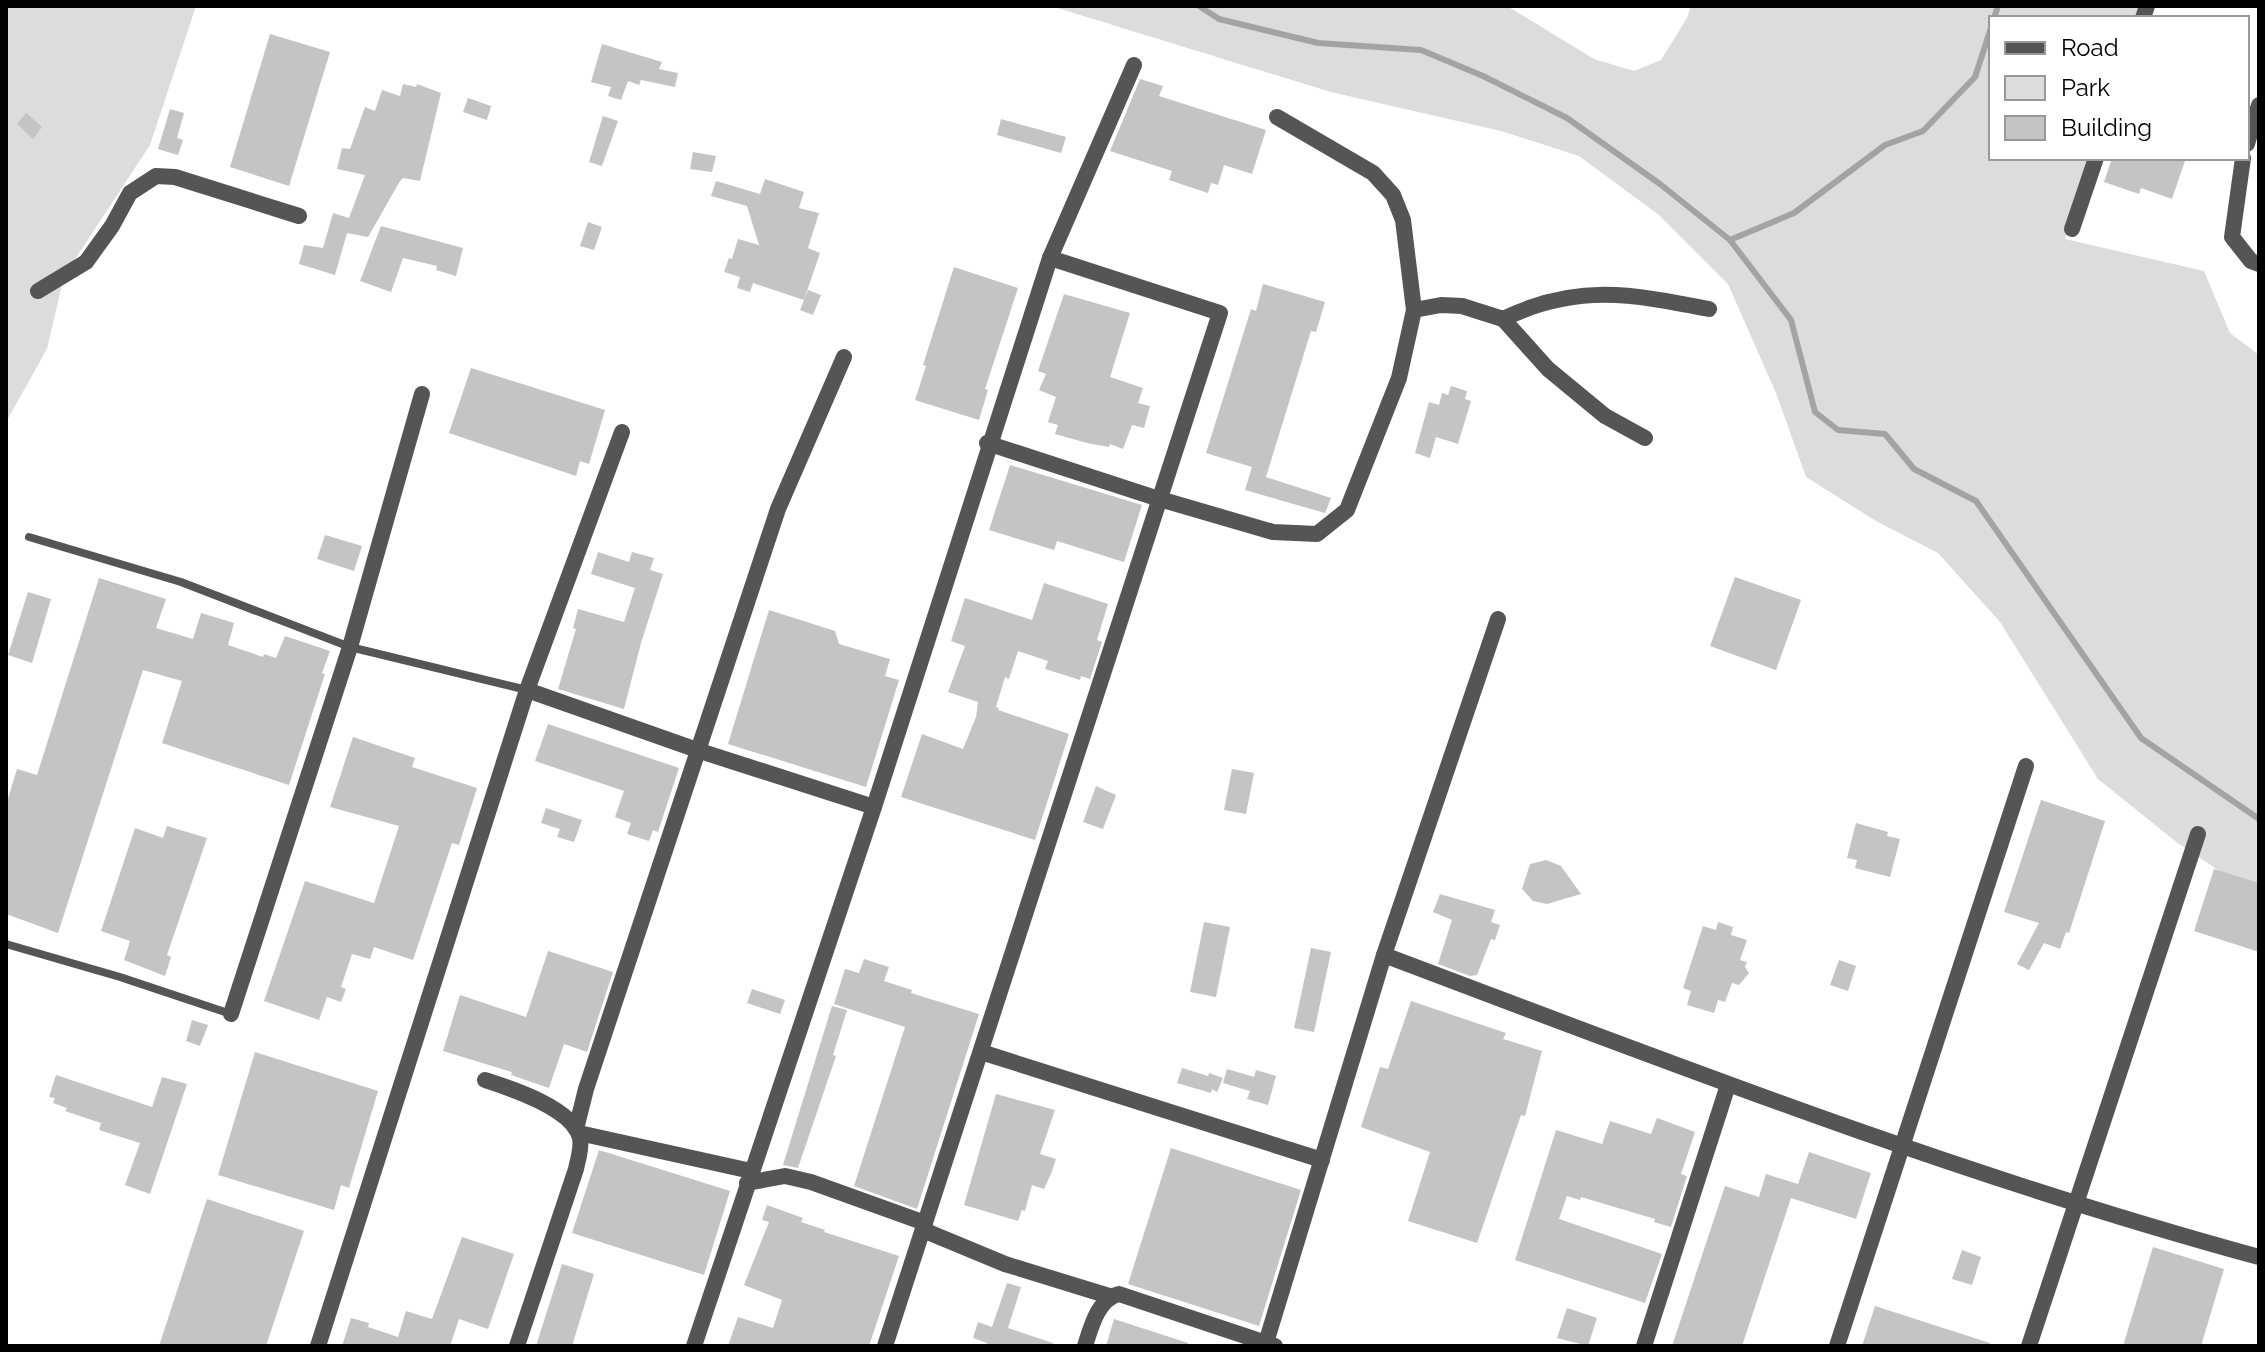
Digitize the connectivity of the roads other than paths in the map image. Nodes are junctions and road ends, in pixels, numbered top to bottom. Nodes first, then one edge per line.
1 (1134, 65) dead end
2 (2259, 105) edge
3 (1277, 117) dead end
4 (2249, 138) edge
5 (2095, 160) edge
6 (2243, 160) edge
7 (299, 216) dead end
8 (2072, 229) dead end
9 (1050, 258) junction
10 (2259, 264) edge
11 (38, 291) dead end
12 (1709, 309) dead end
13 (1414, 310) junction
14 (1503, 319) junction
15 (844, 357) dead end
16 (422, 394) dead end
17 (622, 432) dead end
18 (1645, 438) dead end
19 (987, 443) dead end
20 (29, 537) dead end
21 (1498, 619) dead end
22 (350, 647) junction
23 (527, 690) junction
24 (700, 751) junction
25 (2026, 766) dead end
26 (874, 807) junction
27 (2198, 834) dead end
28 (6, 944) edge
29 (1384, 955) junction
30 (231, 1014) joint
31 (981, 1052) junction
32 (485, 1080) dead end
33 (1728, 1085) junction
34 (577, 1131) junction
35 (1903, 1145) junction
36 (1322, 1160) junction
37 (749, 1177) junction
38 (2077, 1204) junction
39 (924, 1226) junction
40 (2259, 1257) edge
41 (1109, 1296) junction
42 (1269, 1345) edge
43 (318, 1346) edge
44 (517, 1346) edge
45 (694, 1346) edge
46 (885, 1346) edge
47 (1085, 1346) edge
48 (1644, 1346) edge
49 (1837, 1346) edge
50 (2029, 1346) edge

1 - 9 street
2 - 4 street
3 - 13 street
5 - 8 street
6 - 10 street
7 - 11 street
9 - 26 street
9 - 31 street
12 - 14 street
13 - 14 street
13 - 19 street
14 - 18 street
15 - 24 street
16 - 22 street
17 - 23 street
20 - 22 lane
21 - 29 street
22 - 23 lane
22 - 30 street
23 - 24 street
23 - 43 street
24 - 26 street
24 - 34 street
25 - 35 street
26 - 37 street
27 - 38 street
28 - 30 lane
29 - 33 street
29 - 36 street
31 - 36 street
31 - 39 street
32 - 34 street
33 - 35 street
33 - 48 street
34 - 37 street
34 - 44 street
35 - 38 street
35 - 49 street
36 - 42 street
37 - 39 street
37 - 45 street
38 - 40 street
38 - 50 street
39 - 41 street
39 - 46 street
41 - 42 street
41 - 47 street

